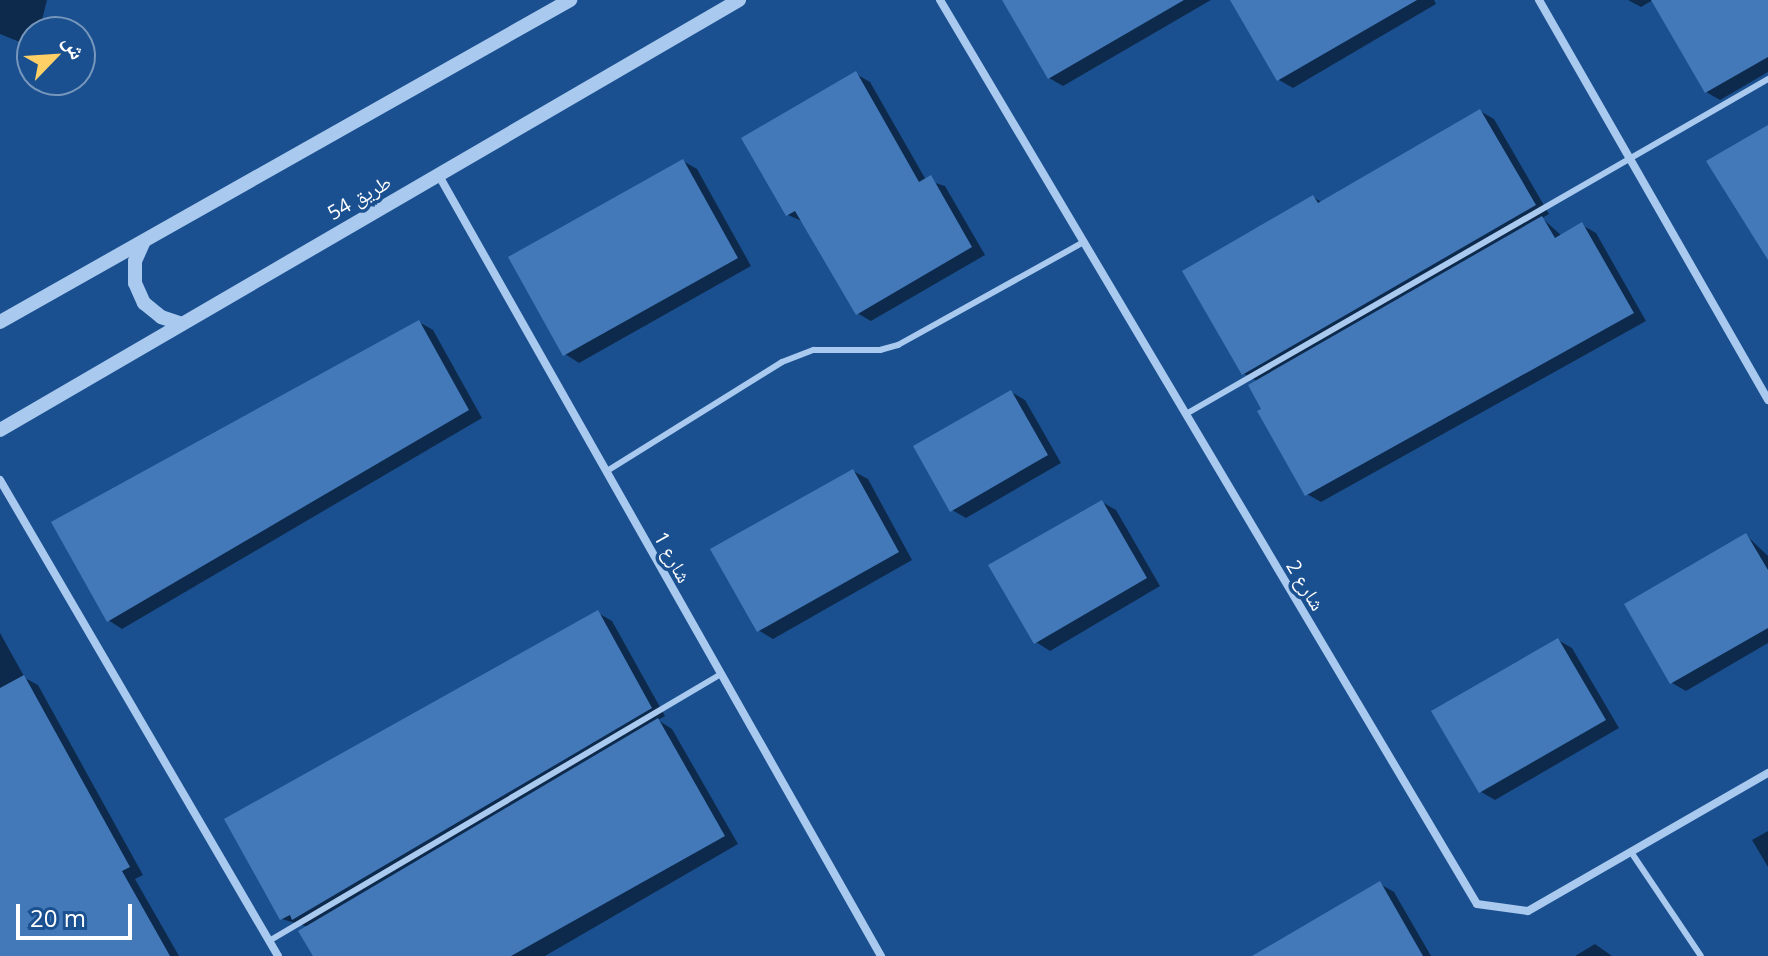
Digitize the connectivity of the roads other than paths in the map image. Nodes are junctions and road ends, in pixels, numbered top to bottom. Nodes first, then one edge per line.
1 (560, 0) edge
2 (570, 0) edge
3 (739, 0) edge
4 (940, 0) edge
5 (1539, 0) edge
6 (535, 19) junction
7 (1768, 79) edge
8 (1630, 159) junction
9 (438, 174) junction
10 (144, 241) junction
11 (1084, 242) junction
12 (0, 322) edge
13 (182, 324) junction
14 (1768, 400) edge
15 (1186, 414) junction
16 (0, 430) edge
17 (607, 471) junction
18 (0, 480) edge
19 (721, 674) junction
20 (1768, 773) edge
21 (1631, 852) junction
22 (269, 941) junction
23 (278, 956) edge
24 (881, 956) edge
25 (1701, 956) edge

1 - 6 lane
2 - 6 street
3 - 9 street, طريق 54
4 - 11 street, شارع 2
5 - 8 street
6 - 10 street
7 - 8 lane
8 - 14 street
8 - 15 lane
9 - 13 street, طريق 54
9 - 17 street, شارع 1
10 - 12 street
10 - 13 street
11 - 15 street, شارع 2
11 - 17 lane
13 - 16 street, طريق 54
15 - 21 street, شارع 2
17 - 19 street, شارع 1
18 - 22 street
19 - 22 lane
19 - 24 street, شارع 1
20 - 21 street, شارع 2
21 - 25 lane
22 - 23 street

